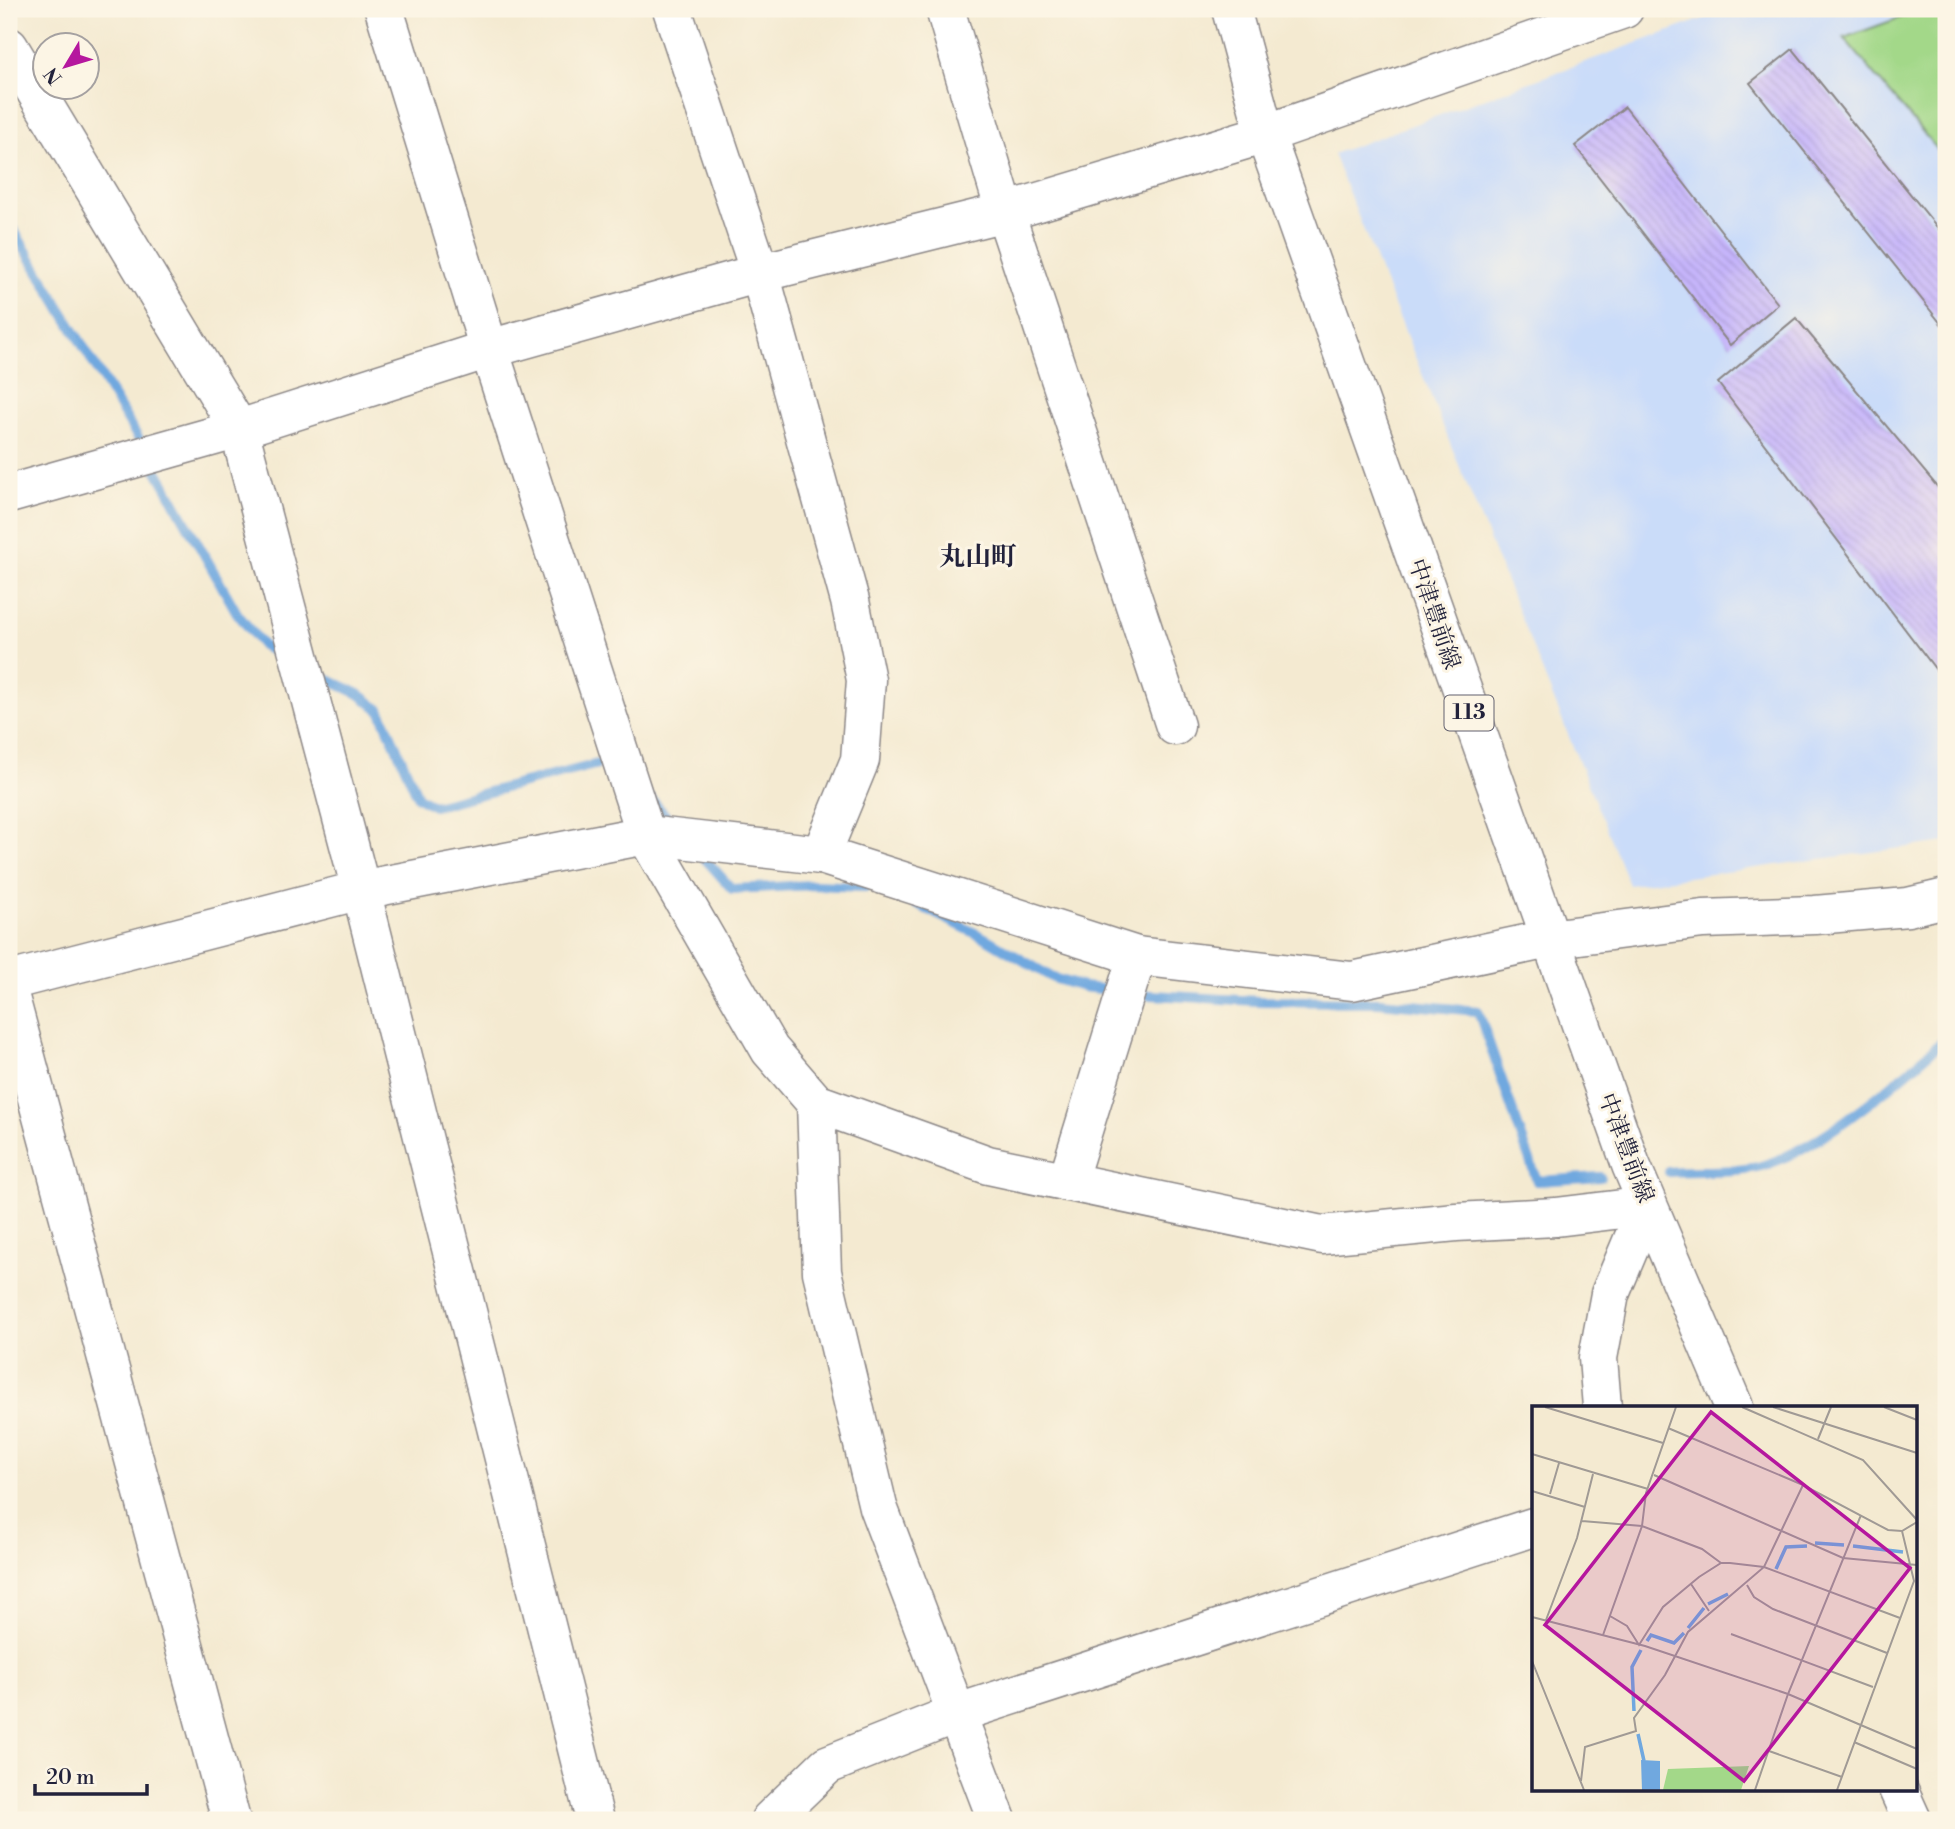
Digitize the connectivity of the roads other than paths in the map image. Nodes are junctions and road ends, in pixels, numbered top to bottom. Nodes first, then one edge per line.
1 (384, 9) edge
2 (672, 9) edge
3 (945, 9) edge
4 (1231, 9) edge
5 (1625, 9) edge
6 (9, 47) edge
7 (1265, 134) junction
8 (1005, 212) junction
9 (760, 273) junction
10 (489, 349) junction
11 (239, 429) junction
12 (9, 494) edge
13 (1175, 726) dead end
14 (646, 835) junction
15 (821, 855) junction
16 (361, 890) junction
17 (1946, 898) edge
18 (1549, 939) junction
19 (1138, 956) junction
20 (9, 981) edge
21 (9, 994) edge
22 (816, 1103) junction
23 (1067, 1182) junction
24 (1647, 1206) junction
25 (1602, 1406) edge
26 (1734, 1406) edge
27 (1532, 1527) edge
28 (955, 1714) junction
29 (1898, 1790) edge
30 (231, 1820) edge
31 (595, 1820) edge
32 (770, 1820) edge
33 (997, 1820) edge
34 (1912, 1820) edge

1 - 10 street
2 - 9 street
3 - 8 street
4 - 7 street, 中津豊前線 / 113
5 - 7 street
6 - 11 street
7 - 8 street
7 - 18 street, 中津豊前線 / 113
8 - 9 street
8 - 13 street
9 - 10 street
9 - 15 street
10 - 11 street
10 - 14 street
11 - 12 street
11 - 16 street
14 - 15 street
14 - 16 street
14 - 22 street
15 - 19 street
16 - 20 street
16 - 31 street
17 - 18 street
18 - 19 street
18 - 24 street, 中津豊前線 / 113
19 - 23 street
21 - 30 street
22 - 23 street
22 - 28 street
23 - 24 street
24 - 25 street
24 - 26 street, 中津豊前線 / 113
27 - 28 street
28 - 32 street
28 - 33 street
29 - 34 street

